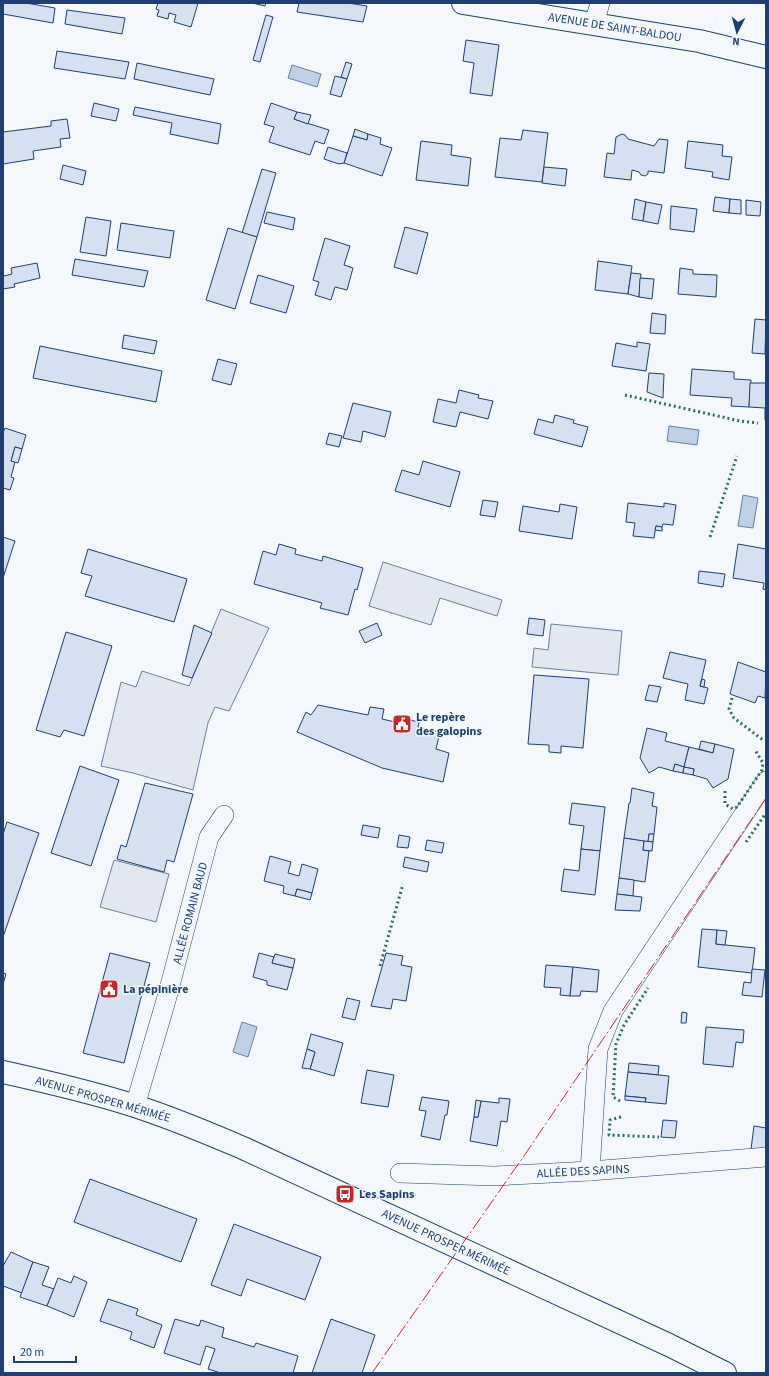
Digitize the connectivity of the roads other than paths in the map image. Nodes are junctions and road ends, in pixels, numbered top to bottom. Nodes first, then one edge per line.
1 (463, 3) edge
2 (600, 3) edge
3 (594, 24) junction
4 (766, 57) edge
5 (766, 782) edge
6 (224, 815) dead end
7 (3, 1072) edge
8 (135, 1106) junction
9 (766, 1157) edge
10 (590, 1172) junction
11 (400, 1173) dead end
12 (725, 1373) edge

1 - 3 main road, AVENUE DE SAINT-BALDOU
2 - 3 street
3 - 4 main road, AVENUE DE SAINT-BALDOU
5 - 10 street
6 - 8 street, ALLÉE ROMAIN BAUD
7 - 8 main road, AVENUE PROSPER MÉRIMÉE
8 - 12 main road, AVENUE PROSPER MÉRIMÉE
9 - 10 street, ALLÉE DES SAPINS
10 - 11 street, ALLÉE DES SAPINS

